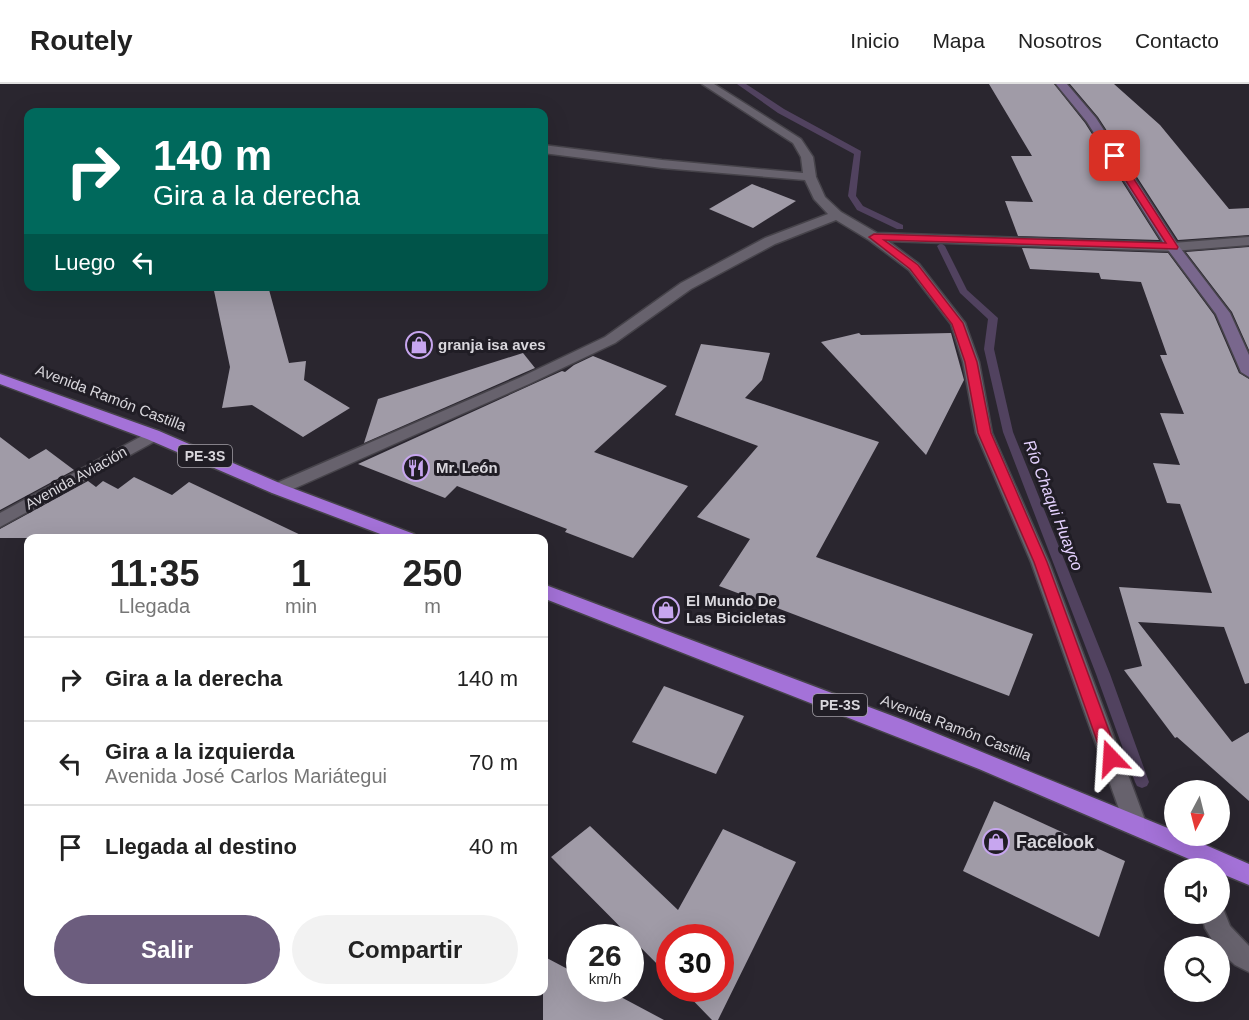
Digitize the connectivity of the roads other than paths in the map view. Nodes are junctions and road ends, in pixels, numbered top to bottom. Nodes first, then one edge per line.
1 (707, 84) edge
2 (1061, 84) edge
3 (548, 150) edge
4 (810, 177) junction
5 (837, 215) junction
6 (874, 237) junction
7 (1249, 241) edge
8 (1173, 247) junction
9 (1249, 372) edge
10 (0, 378) edge
11 (153, 435) junction
12 (278, 489) junction
13 (0, 521) edge
14 (397, 534) edge
15 (548, 593) edge
16 (1135, 823) junction
17 (1206, 858) edge
18 (1230, 868) edge
19 (1249, 875) edge
20 (1215, 924) edge
21 (1249, 960) edge

1 - 4 street
2 - 8 street
3 - 4 street
4 - 5 street
5 - 6 street
5 - 12 street
6 - 8 street
6 - 16 street
7 - 8 street
8 - 9 street
10 - 11 highway, Avenida Ramón Castilla / PE-3S
11 - 12 highway, Avenida Ramón Castilla / PE-3S
11 - 13 street, Avenida Aviación
12 - 14 highway, Avenida Ramón Castilla / PE-3S
15 - 16 highway, Avenida Ramón Castilla / PE-3S
16 - 17 highway, Avenida Ramón Castilla / PE-3S
18 - 19 highway, Avenida Ramón Castilla / PE-3S
20 - 21 street

